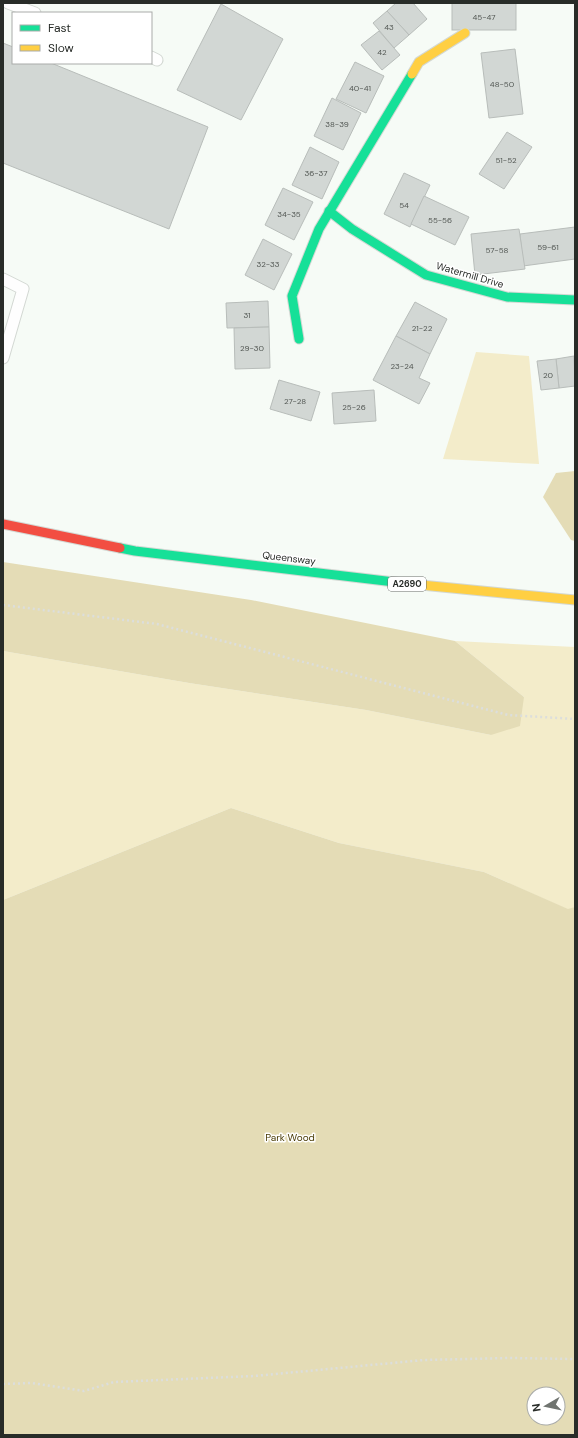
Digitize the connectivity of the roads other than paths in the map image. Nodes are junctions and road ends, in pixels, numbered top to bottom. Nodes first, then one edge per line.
1 (8, 3) edge
2 (32, 12) edge
3 (465, 33) dead end
4 (329, 212) junction
5 (3, 279) edge
6 (575, 300) edge
7 (299, 339) dead end
8 (3, 358) edge
9 (3, 524) edge
10 (575, 600) edge

1 - 2 lane
3 - 4 street
4 - 6 street, Watermill Drive
4 - 7 street
5 - 8 lane
9 - 10 street, Queensway / A2690

